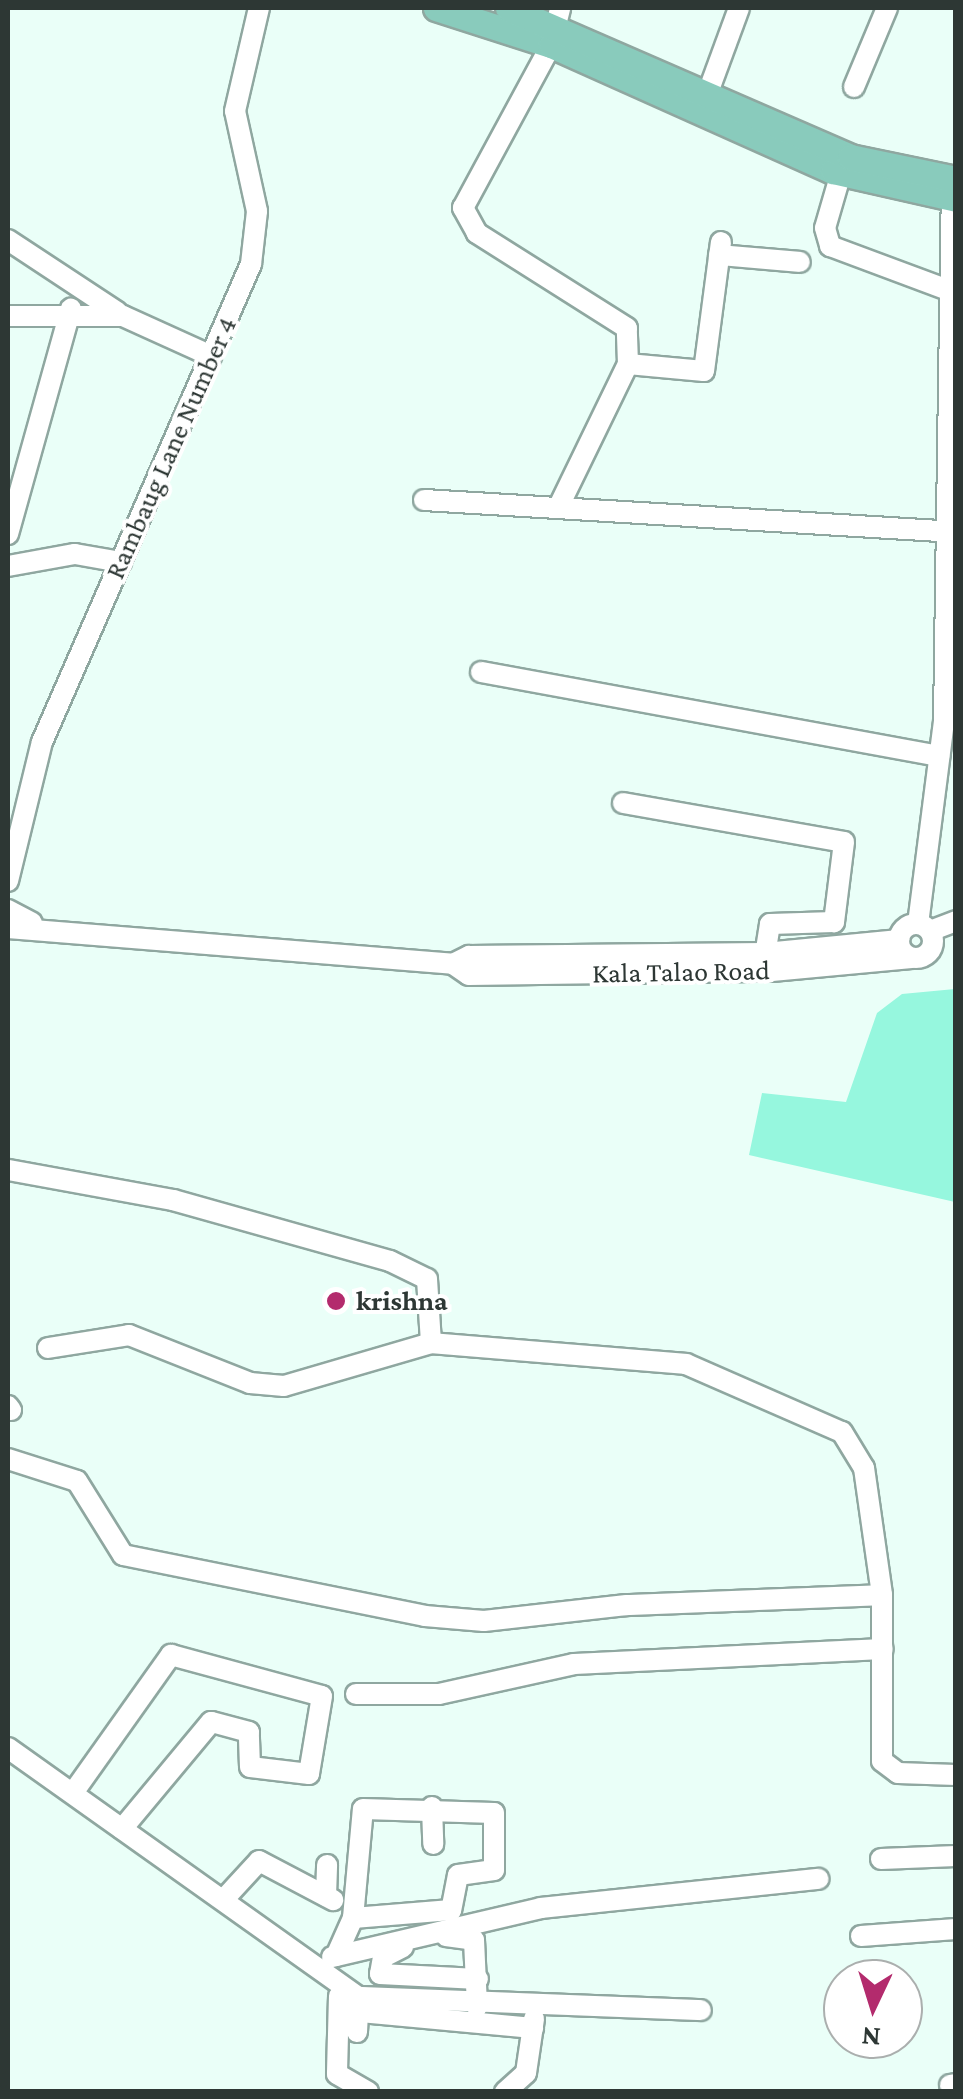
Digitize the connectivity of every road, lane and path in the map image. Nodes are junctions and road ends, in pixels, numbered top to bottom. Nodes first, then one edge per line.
1 (259, 8) edge
2 (436, 8) edge
3 (508, 8) edge
4 (739, 8) edge
5 (887, 8) edge
6 (556, 24) edge
7 (854, 87) dead end
8 (705, 102) junction
9 (830, 161) junction
10 (953, 189) edge
11 (8, 240) edge
12 (800, 262) dead end
13 (954, 292) edge
14 (71, 309) junction
15 (8, 316) edge
16 (123, 316) junction
17 (211, 356) junction
18 (628, 364) junction
19 (424, 500) dead end
20 (558, 508) junction
21 (953, 532) edge
22 (8, 534) edge
23 (121, 562) junction
24 (8, 566) edge
25 (481, 672) dead end
26 (949, 722) edge
27 (938, 756) junction
28 (623, 802) dead end
29 (8, 881) edge
30 (8, 910) edge
31 (956, 921) edge
32 (32, 923) junction
33 (8, 928) edge
34 (924, 928) junction
35 (956, 946) edge
36 (912, 951) junction
37 (764, 962) junction
38 (8, 1170) edge
39 (432, 1343) junction
40 (48, 1348) dead end
41 (8, 1459) edge
42 (882, 1596) junction
43 (883, 1649) junction
44 (356, 1694) dead end
45 (8, 1748) edge
46 (956, 1775) edge
47 (75, 1790) junction
48 (432, 1808) junction
49 (122, 1830) junction
50 (433, 1844) dead end
51 (956, 1856) edge
52 (881, 1859) dead end
53 (327, 1865) dead end
54 (818, 1879) dead end
55 (225, 1898) junction
56 (353, 1918) junction
57 (956, 1930) edge
58 (861, 1936) dead end
59 (336, 1956) junction
60 (314, 1964) junction
61 (380, 1974) junction
62 (478, 1979) junction
63 (355, 2007) junction
64 (701, 2010) dead end
65 (533, 2018) junction
66 (489, 2022) junction
67 (368, 2092) edge
68 (505, 2092) edge

1 - 17 street, Rambaug Lane Number 4
2 - 6 main road
3 - 6 main road
4 - 8 street
5 - 7 street
6 - 8 main road
6 - 18 street
8 - 9 main road
9 - 10 main road
9 - 13 street
10 - 13 street
11 - 16 street
12 - 18 street
13 - 21 street
14 - 15 street
14 - 16 street
14 - 22 street
16 - 17 street
17 - 23 street, Rambaug Lane Number 4
18 - 20 street
19 - 20 street
20 - 21 street
21 - 26 street
23 - 24 street
23 - 29 street, Rambaug Lane Number 4
25 - 27 street
26 - 27 street
27 - 34 street
28 - 37 street
30 - 32 street, Kala Talao Road
31 - 34 street
32 - 33 street, Kala Talao Road
32 - 37 street, Kala Talao Road
34 - 36 street
34 - 36 street
35 - 36 street, Kala Talao Road
36 - 37 street, Kala Talao Road
38 - 39 street
39 - 40 street
39 - 42 street
41 - 42 street
42 - 43 street
43 - 44 street
43 - 46 street
45 - 47 street
47 - 49 street
47 - 49 street
48 - 50 street
48 - 56 street
48 - 56 street
49 - 55 street
51 - 52 street
53 - 55 street
54 - 59 street
55 - 60 street
56 - 59 street
57 - 58 street
59 - 60 street
60 - 63 street
61 - 62 street
61 - 62 street
61 - 63 street
62 - 66 street
63 - 66 street
63 - 67 street
64 - 65 street
65 - 66 street
65 - 68 street

